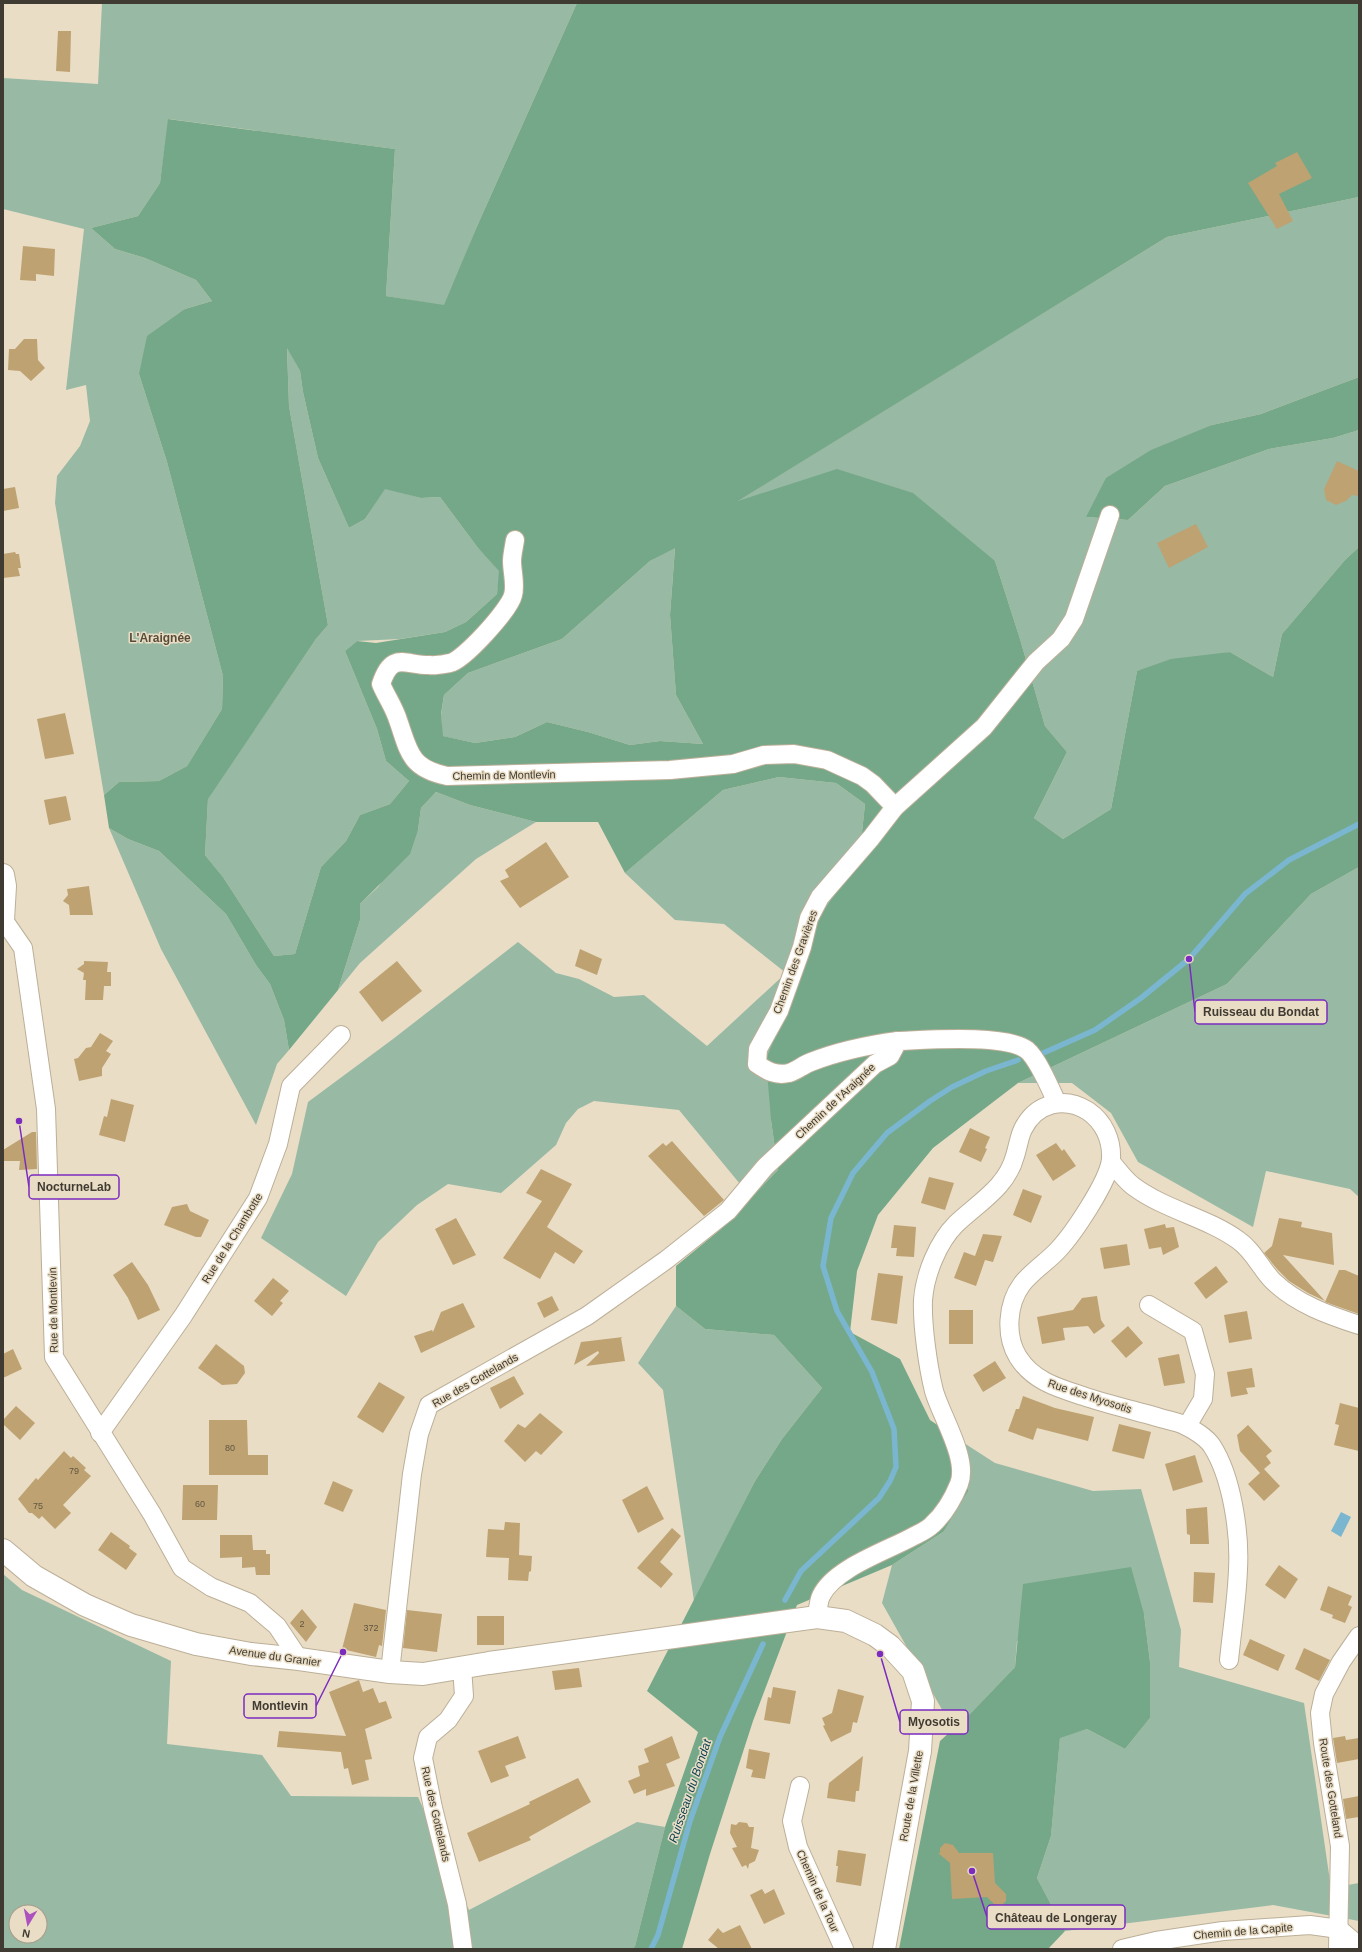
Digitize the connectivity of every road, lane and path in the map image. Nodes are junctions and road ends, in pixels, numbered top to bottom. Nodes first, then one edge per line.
1 (1110, 515) dead end
2 (515, 540) dead end
3 (895, 807) junction
4 (3, 875) edge
5 (3, 920) edge
6 (341, 1035) dead end
7 (898, 1041) junction
8 (1057, 1103) junction
9 (1111, 1162) junction
10 (666, 1260) joint
11 (1149, 1304) dead end
12 (1359, 1325) edge
13 (1187, 1426) junction
14 (100, 1433) junction
15 (3, 1550) edge
16 (817, 1617) junction
17 (1359, 1636) edge
18 (616, 1644) joint
19 (299, 1659) junction
20 (1229, 1660) dead end
21 (462, 1667) junction
22 (390, 1672) junction
23 (800, 1786) dead end
24 (1339, 1929) junction
25 (1157, 1945) edge
26 (1359, 1946) edge
27 (463, 1949) edge
28 (844, 1949) edge
29 (884, 1949) edge
30 (1122, 1949) edge
31 (1338, 1949) edge

1 - 3 street
2 - 3 street, Chemin de Montlevin
3 - 7 street, Chemin des Gravières
4 - 5 main road
5 - 14 street, Rue de Montlevin
6 - 14 street, Rue de la Chambotte
7 - 8 street
7 - 10 street, Chemin de l'Araignée
8 - 9 street, Rue des Myosotis
8 - 16 street
9 - 12 street
9 - 13 street, Rue des Myosotis
10 - 22 street, Rue des Gottelands
11 - 13 street
13 - 20 street, Rue des Myosotis
14 - 19 street, Rue de Montlevin
15 - 19 main road, Avenue du Granier
16 - 18 main road, Route de la Villette
16 - 29 main road, Route de la Villette
17 - 24 street, Route des Gotteland
18 - 21 main road, Avenue du Granier
19 - 22 main road, Avenue du Granier
21 - 22 main road, Avenue du Granier
21 - 27 street, Rue des Gottelands
23 - 28 street, Chemin de la Tour
24 - 25 street, Chemin de la Capite
24 - 26 street
24 - 31 street, Route des Gotteland
25 - 30 street, Chemin de la Capite

